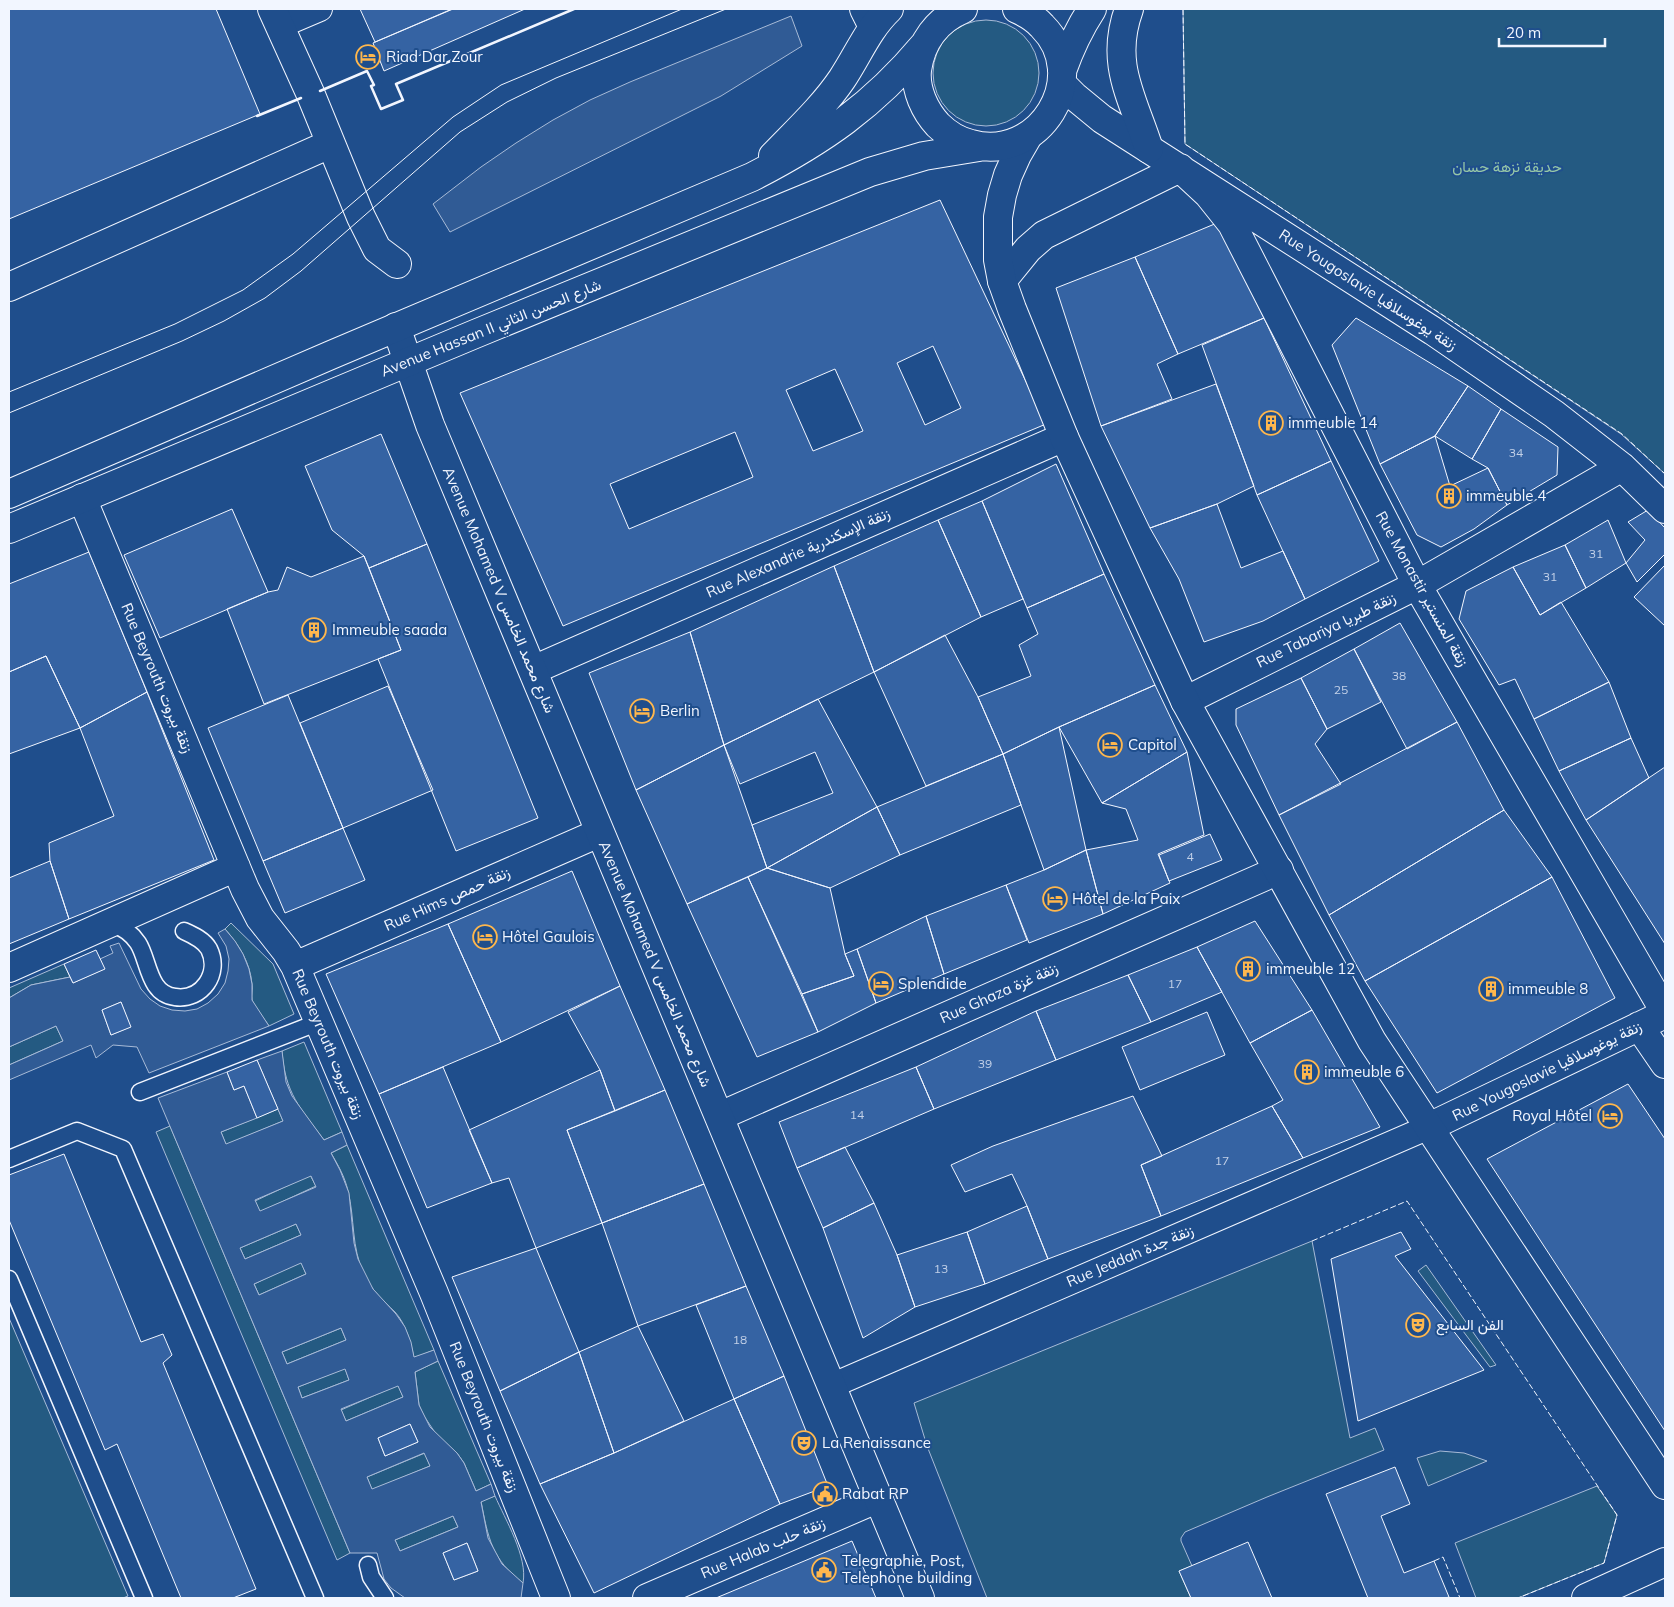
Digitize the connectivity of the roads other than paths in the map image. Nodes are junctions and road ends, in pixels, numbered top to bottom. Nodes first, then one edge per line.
1 (320, 9) edge
2 (962, 9) edge
3 (1017, 9) edge
4 (1092, 9) edge
5 (1129, 9) edge
6 (875, 15) edge
7 (276, 17) edge
8 (924, 45) junction
9 (1062, 77) junction
10 (1028, 136) junction
11 (330, 144) junction
12 (979, 146) junction
13 (1149, 150) junction
14 (1180, 168) junction
15 (752, 177) junction
16 (397, 264) dead end
17 (1002, 281) junction
18 (9, 287) edge
19 (396, 327) junction
20 (408, 362) junction
21 (1064, 437) junction
22 (1622, 468) junction
23 (9, 494) edge
24 (82, 498) junction
25 (1665, 509) edge
26 (9, 529) edge
27 (1417, 585) junction
28 (532, 670) junction
29 (1185, 701) junction
30 (599, 833) junction
31 (236, 867) junction
32 (1279, 870) junction
33 (111, 923) junction
34 (184, 931) dead end
35 (295, 966) junction
36 (9, 968) edge
37 (1665, 1013) edge
38 (319, 1022) junction
39 (1639, 1026) junction
40 (1665, 1064) edge
41 (140, 1092) dead end
42 (720, 1116) junction
43 (1429, 1127) junction
44 (9, 1159) edge
45 (9, 1279) edge
46 (831, 1386) junction
47 (1665, 1485) edge
48 (879, 1498) junction
49 (1665, 1562) edge
50 (368, 1565) dead end
51 (144, 1598) edge
52 (315, 1598) edge
53 (385, 1598) edge
54 (556, 1598) edge
55 (647, 1598) edge
56 (920, 1598) edge
57 (1586, 1598) edge

1 - 7 street
2 - 8 street
3 - 9 street
4 - 9 street
5 - 13 street
6 - 15 street
7 - 11 street
8 - 12 street
8 - 15 street
9 - 10 street
9 - 13 street, Rue Yougoslavie زنقة يوغوسلافيا
10 - 12 street
10 - 17 street
11 - 16 street
11 - 18 street
12 - 20 street, Avenue Hassan II شارع الحسن الثاني
13 - 14 street, Rue Yougoslavie زنقة يوغوسلافيا
14 - 17 street
14 - 22 street, Rue Yougoslavie زنقة يوغوسلافيا
14 - 27 street, Rue Monastir زنقة المنستير
15 - 19 street
17 - 21 street
19 - 20 street, Avenue Mohamed V شارع محمد الخامس
19 - 23 street
20 - 24 street, Avenue Hassan II شارع الحسن الثاني
20 - 28 street, Avenue Mohamed V شارع محمد الخامس
21 - 28 street, Rue Alexandrie زنقة الإسكندرية
21 - 29 street
22 - 25 street, Rue Yougoslavie زنقة يوغوسلافيا
22 - 27 street, Rue Tabariya زنقة طبريا
24 - 26 street, Avenue Hassan II شارع الحسن الثاني
24 - 31 street, Rue Beyrouth زنقة بيروت
27 - 29 street, Rue Tabariya زنقة طبريا
27 - 37 street, Rue Monastir زنقة المنستير
28 - 30 street, Avenue Mohamed V شارع محمد الخامس
29 - 32 street
30 - 35 street, Rue Hims زنقة حمص
30 - 42 street, Avenue Mohamed V شارع محمد الخامس
31 - 33 street
31 - 35 street, Rue Beyrouth زنقة بيروت
32 - 42 street, Rue Ghaza زنقة غزة
32 - 43 street
33 - 34 lane
33 - 36 street
35 - 38 street, Rue Beyrouth زنقة بيروت
37 - 39 street, Rue Yougoslavie زنقة يوغوسلافيا
38 - 41 lane
38 - 54 street, Rue Beyrouth زنقة بيروت
39 - 40 street
39 - 43 street, Rue Yougoslavie زنقة يوغوسلافيا
42 - 46 street, Avenue Mohamed V شارع محمد الخامس
43 - 46 street, Rue Jeddah زنقة جدة
43 - 47 street
44 - 52 lane
45 - 51 lane
46 - 48 street, Avenue Mohamed V شارع محمد الخامس
48 - 55 street, Rue Halab زنقة حلب
48 - 56 street, Avenue Mohamed V شارع محمد الخامس
49 - 57 street
50 - 53 lane

